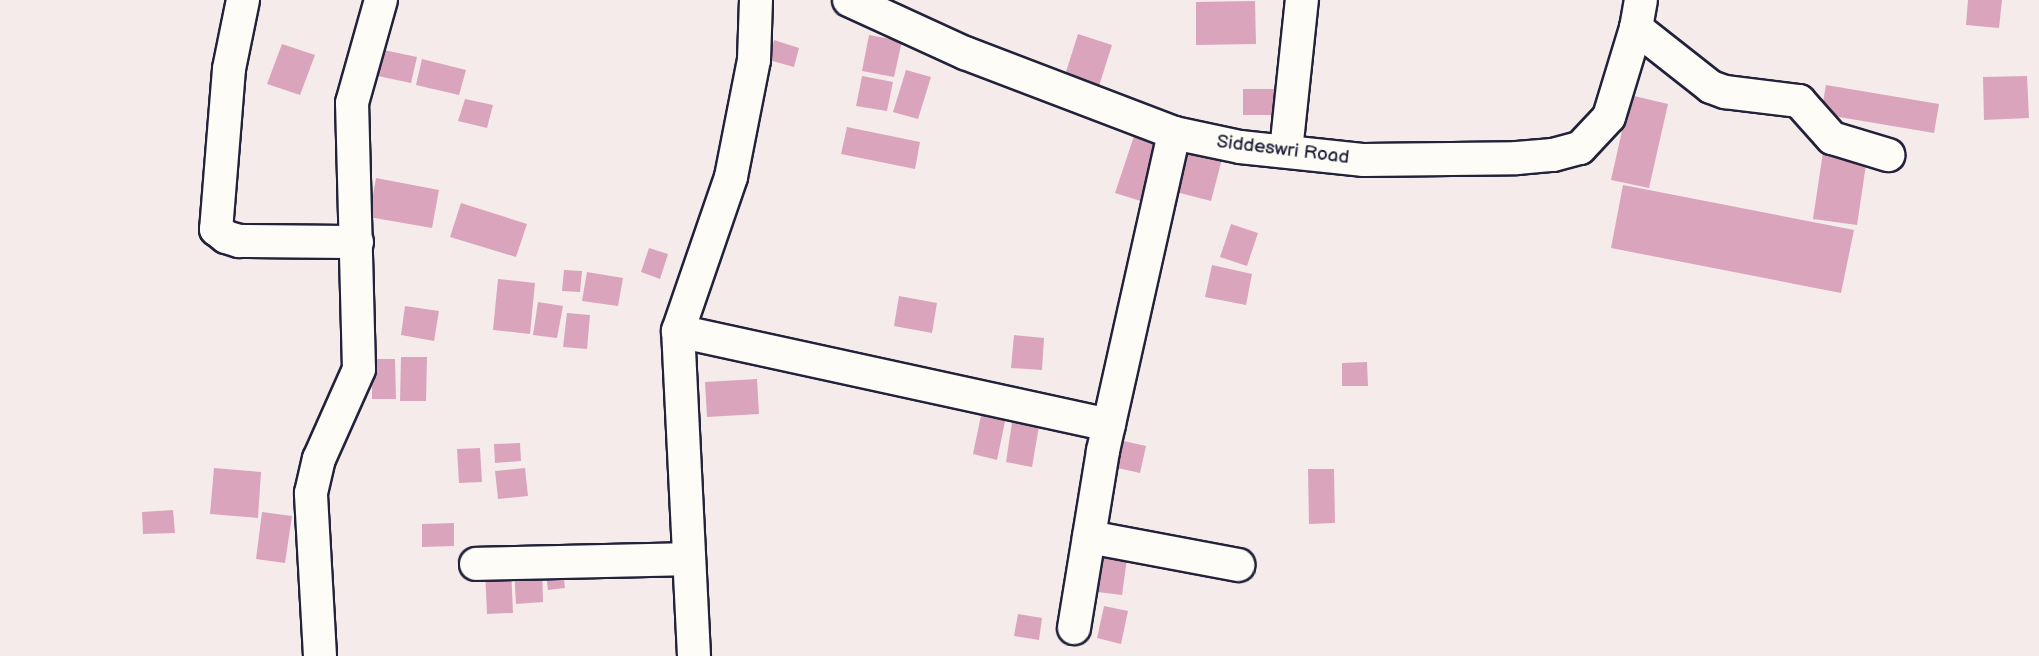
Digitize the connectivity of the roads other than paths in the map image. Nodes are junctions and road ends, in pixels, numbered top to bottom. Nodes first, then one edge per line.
1 (243, 0) edge
2 (381, 0) edge
3 (755, 0) edge
4 (849, 0) edge
5 (1302, 0) edge
6 (1639, 14) edge
7 (1174, 133) junction
8 (1286, 151) junction
9 (1888, 155) dead end
10 (357, 242) junction
11 (678, 331) junction
12 (1109, 425) junction
13 (1089, 537) junction
14 (689, 559) junction
15 (476, 564) dead end
16 (1238, 565) dead end
17 (1074, 628) dead end
18 (320, 656) edge
19 (694, 656) edge

1 - 10 street
2 - 10 street
3 - 11 street
4 - 7 street, Siddeswri Road
5 - 8 street
6 - 8 street, Siddeswri Road
6 - 9 street
7 - 8 street, Siddeswri Road
7 - 12 street
10 - 18 street
11 - 12 street
11 - 14 street
12 - 13 street
13 - 16 street
13 - 17 street
14 - 15 street
14 - 19 street

